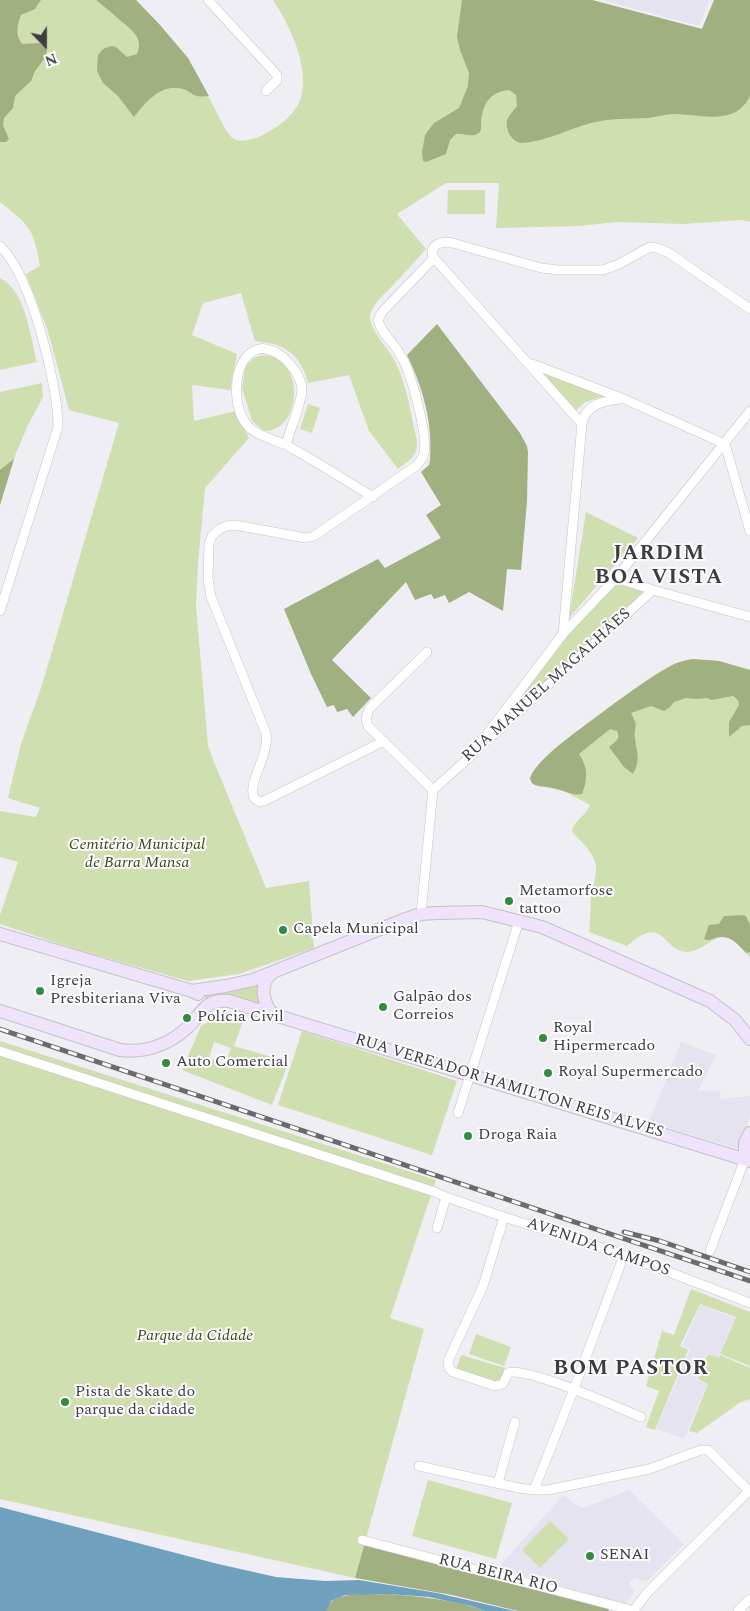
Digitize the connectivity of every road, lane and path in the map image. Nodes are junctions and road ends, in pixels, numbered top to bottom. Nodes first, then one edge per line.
1 (208, 0) edge
2 (266, 91) dead end
3 (0, 246) edge
4 (434, 258) junction
5 (750, 309) edge
6 (529, 363) junction
7 (624, 399) junction
8 (750, 411) edge
9 (582, 424) junction
10 (725, 444) junction
11 (286, 445) junction
12 (373, 497) junction
13 (750, 531) edge
14 (616, 578) junction
15 (652, 590) junction
16 (0, 611) edge
17 (750, 617) edge
18 (563, 634) junction
19 (427, 652) dead end
20 (384, 741) junction
21 (469, 758) junction
22 (434, 790) junction
23 (421, 914) junction
24 (518, 921) junction
25 (0, 934) edge
26 (276, 971) junction
27 (192, 991) junction
28 (202, 1010) junction
29 (0, 1011) edge
30 (272, 1015) junction
31 (750, 1039) edge
32 (0, 1050) edge
33 (468, 1076) junction
34 (458, 1113) dead end
35 (750, 1133) edge
36 (748, 1160) edge
37 (446, 1197) junction
38 (504, 1217) junction
39 (437, 1228) dead end
40 (710, 1251) dead end
41 (624, 1255) junction
42 (750, 1303) edge
43 (574, 1389) junction
44 (641, 1417) dead end
45 (515, 1422) dead end
46 (419, 1466) dead end
47 (498, 1484) junction
48 (534, 1490) junction
49 (750, 1491) edge
50 (362, 1540) dead end
51 (750, 1599) edge
52 (635, 1610) edge
53 (738, 1611) edge

1 - 2 street
3 - 16 street
4 - 5 street
4 - 6 street
4 - 12 street
6 - 7 street
6 - 9 street
7 - 9 street
7 - 10 street
8 - 10 street
9 - 18 street
10 - 13 street
10 - 14 street
11 - 11 street
11 - 12 street
12 - 20 street
14 - 15 street
14 - 18 street
15 - 17 street
15 - 21 street, RUA MANUEL MAGALHÃES
18 - 21 street
19 - 20 street
20 - 22 street
21 - 22 street, RUA MANUEL MAGALHÃES
22 - 23 street
23 - 24 main road
23 - 26 main road
24 - 31 main road
24 - 33 street
25 - 27 main road
26 - 27 main road
26 - 30 main road
27 - 28 main road
28 - 29 main road
28 - 30 main road, RUA VEREADOR HAMILTON REIS ALVES
30 - 33 main road, RUA VEREADOR HAMILTON REIS ALVES
32 - 37 street, AVENIDA CAMPOS
33 - 34 street
33 - 36 main road, RUA VEREADOR HAMILTON REIS ALVES
35 - 36 main road
36 - 40 street
37 - 38 street, AVENIDA CAMPOS
37 - 39 street
38 - 41 street, AVENIDA CAMPOS
38 - 43 street
41 - 42 street, AVENIDA CAMPOS
41 - 43 street
43 - 44 street
43 - 48 street
45 - 47 street
46 - 47 street
47 - 48 street
48 - 49 street
49 - 52 street
50 - 52 street, RUA BEIRA RIO
51 - 53 street

